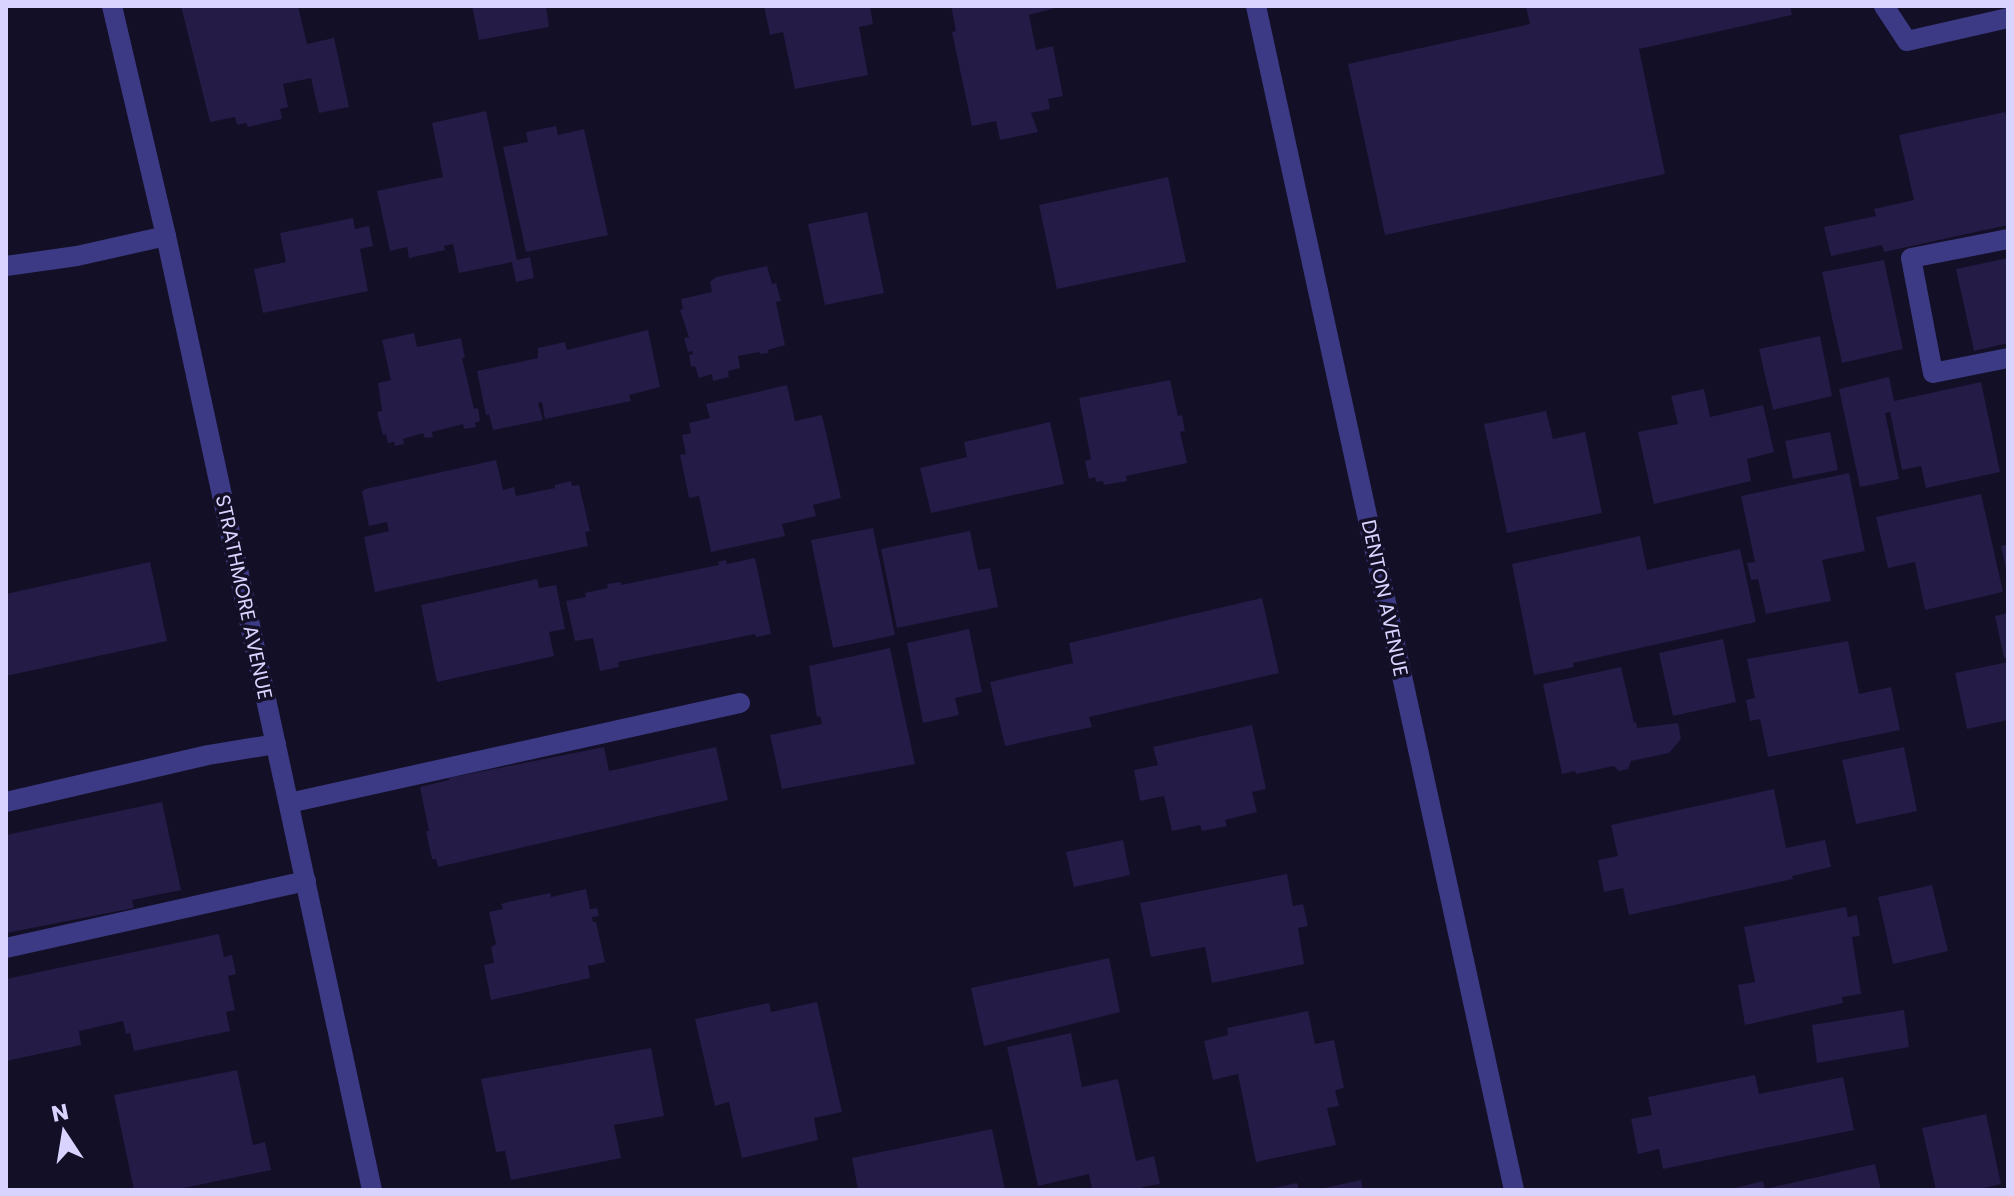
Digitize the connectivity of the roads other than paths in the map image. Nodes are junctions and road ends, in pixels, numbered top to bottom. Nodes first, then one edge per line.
1 (112, 6) edge
2 (1256, 6) edge
3 (1884, 6) edge
4 (2008, 18) edge
5 (166, 236) junction
6 (2008, 239) edge
7 (6, 266) edge
8 (2008, 358) edge
9 (740, 703) dead end
10 (276, 744) junction
11 (6, 802) edge
12 (289, 803) junction
13 (306, 881) junction
14 (6, 948) edge
15 (372, 1190) edge
16 (1514, 1190) edge

1 - 5 street, STRATHMORE AVENUE
2 - 16 street, DENTON AVENUE
3 - 4 street
5 - 7 street
5 - 10 street, STRATHMORE AVENUE
6 - 8 street
9 - 12 street
10 - 11 street
10 - 12 street, STRATHMORE AVENUE
12 - 13 street, STRATHMORE AVENUE
13 - 14 street
13 - 15 street, STRATHMORE AVENUE

